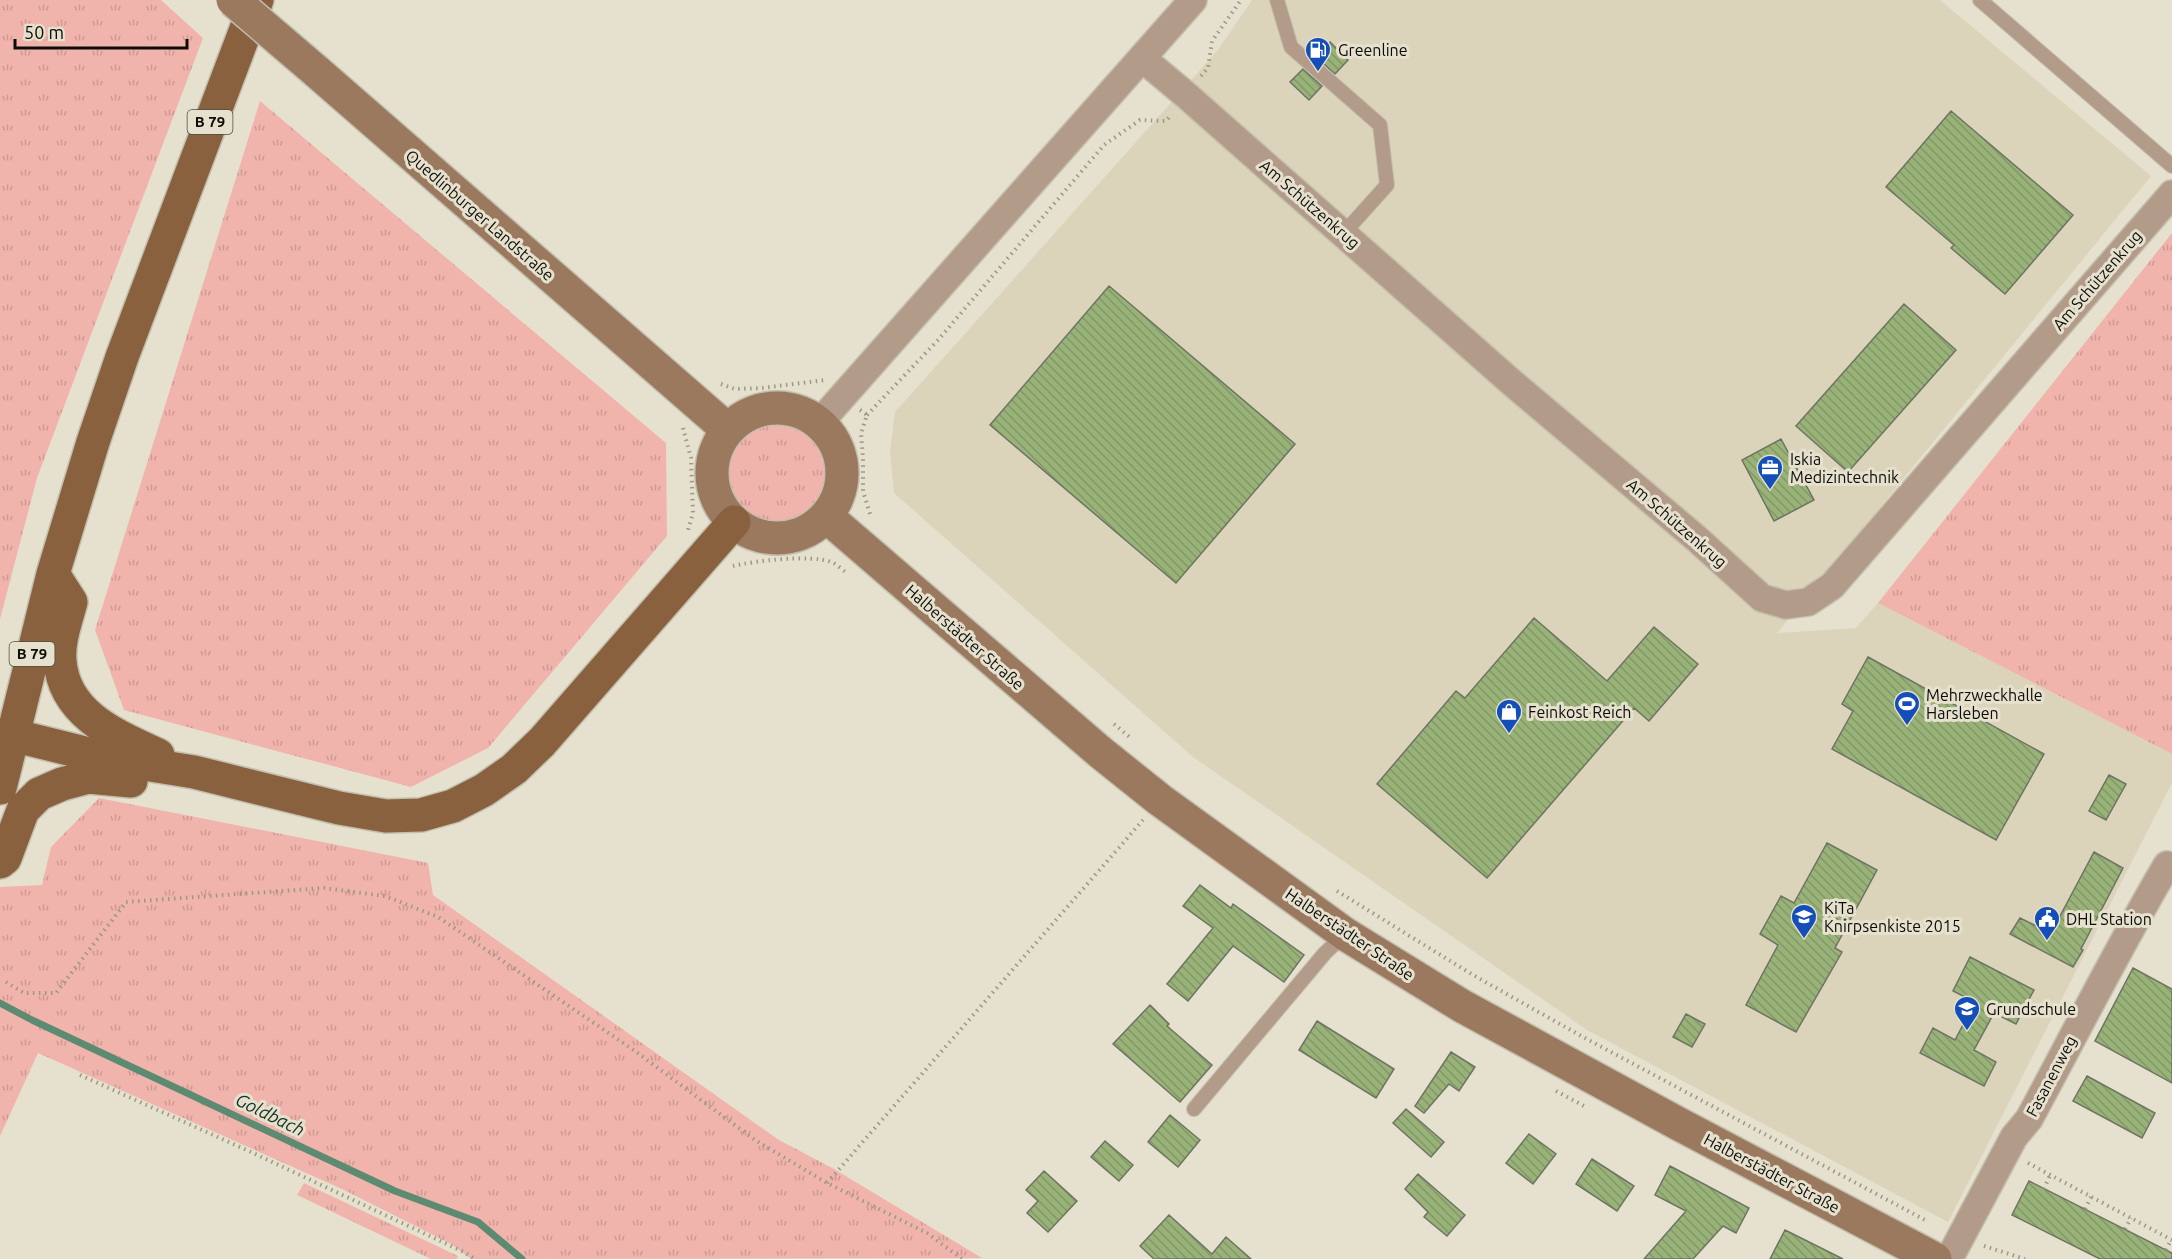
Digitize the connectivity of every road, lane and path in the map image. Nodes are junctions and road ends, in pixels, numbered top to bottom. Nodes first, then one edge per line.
1 (233, 0) edge
2 (257, 0) edge
3 (1193, 0) edge
4 (1241, 0) edge
5 (1277, 0) edge
6 (1980, 0) edge
7 (1143, 59) junction
8 (1186, 95) junction
9 (2172, 166) edge
10 (2172, 194) edge
11 (1343, 234) junction
12 (713, 378) dead end
13 (844, 396) junction
14 (867, 415) junction
15 (819, 423) junction
16 (728, 430) junction
17 (826, 516) junction
18 (872, 518) dead end
19 (734, 522) junction
20 (53, 573) junction
21 (1107, 718) dead end
22 (12, 735) junction
23 (1134, 740) dead end
24 (194, 772) junction
25 (0, 788) edge
26 (1144, 820) dead end
27 (0, 862) edge
28 (2172, 866) edge
29 (1328, 885) dead end
30 (1345, 934) junction
31 (6, 982) dead end
32 (80, 1075) dead end
33 (1194, 1109) dead end
34 (2006, 1151) junction
35 (2050, 1175) junction
36 (827, 1183) junction
37 (2044, 1188) dead end
38 (2091, 1197) junction
39 (2085, 1209) dead end
40 (2131, 1218) junction
41 (2125, 1229) dead end
42 (2172, 1240) edge
43 (2166, 1250) dead end
44 (1948, 1252) edge
45 (475, 1259) edge
46 (962, 1259) edge
47 (2025, 1259) edge

1 - 16 main road, Quedlinburger Landstraße, bridge
2 - 20 main road, B 79
3 - 7 street
4 - 8 path
5 - 11 lane
6 - 9 lane
7 - 8 street, Am Schützenkrug
7 - 13 street
8 - 11 street, Am Schützenkrug
8 - 14 path
10 - 11 street, Am Schützenkrug
12 - 13 path
13 - 14 path
13 - 15 street
14 - 18 path
15 - 16 main road
15 - 17 main road
16 - 19 main road
17 - 19 main road
17 - 30 main road, Halberstädter Straße
19 - 24 main road
20 - 22 main road, B 79
20 - 24 main road
21 - 23 path
22 - 24 main road
22 - 25 main road, B 79
24 - 27 main road
26 - 36 path
28 - 34 street, Fasanenweg
29 - 44 path
30 - 33 lane
30 - 44 main road, Halberstädter Straße
31 - 36 path
32 - 45 path
34 - 35 path
34 - 44 street, Fasanenweg
35 - 37 path
35 - 38 path
36 - 46 path
38 - 39 path
38 - 40 path
40 - 41 path
40 - 42 path
42 - 43 path
44 - 47 path

